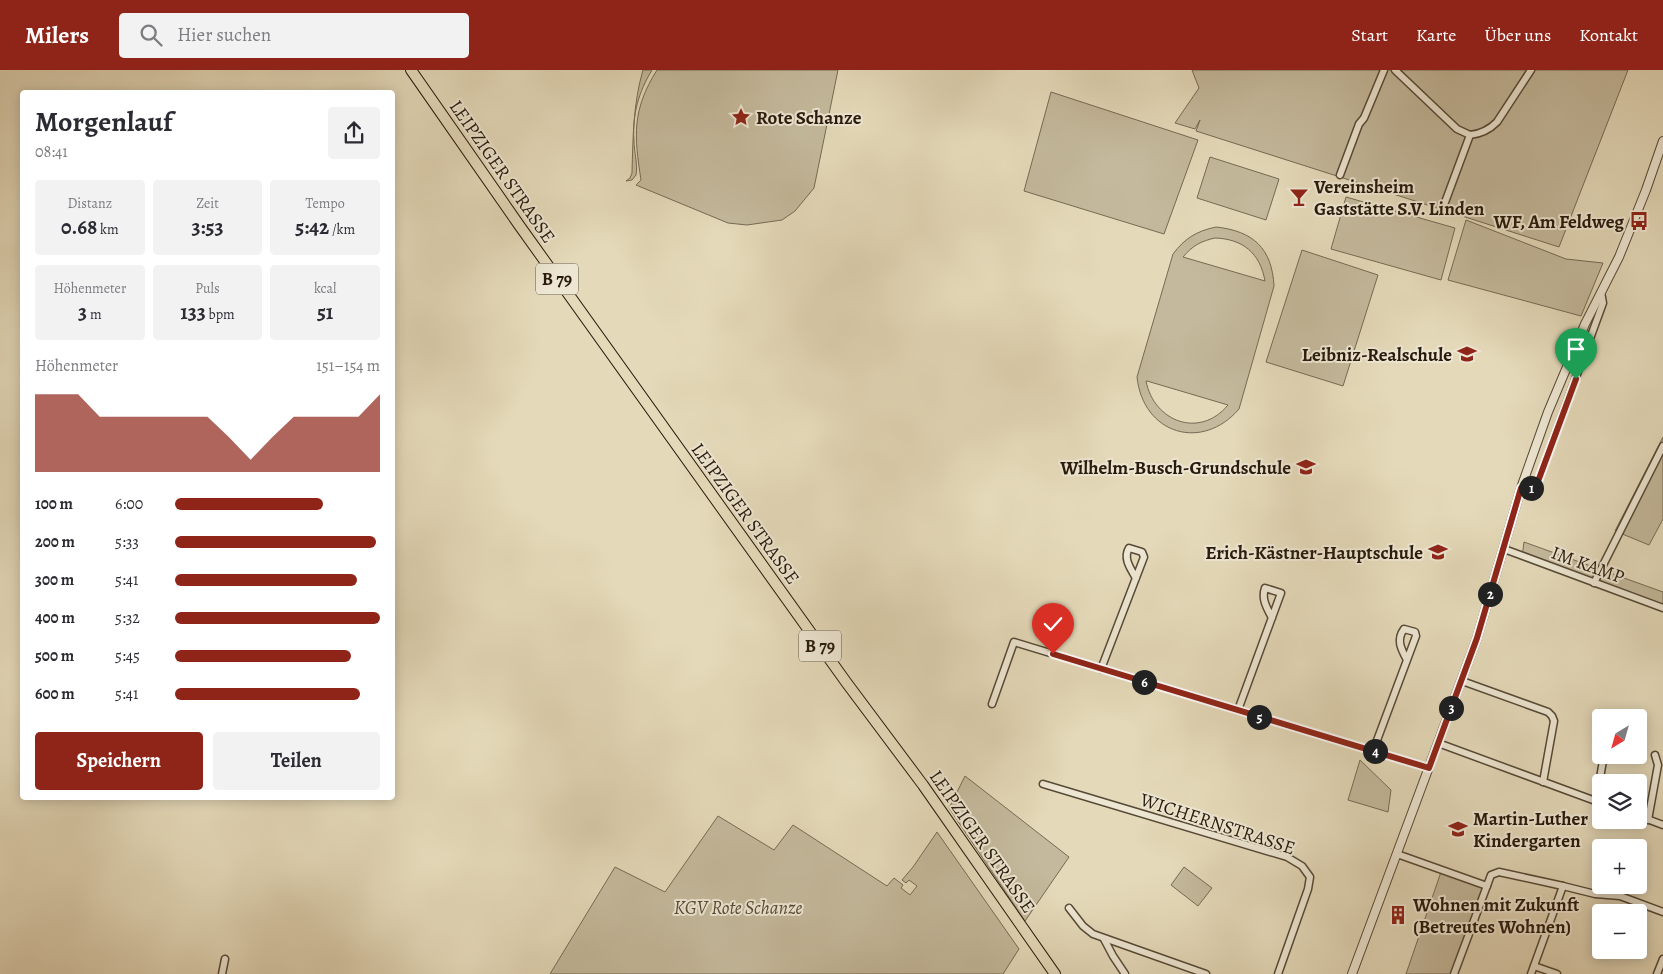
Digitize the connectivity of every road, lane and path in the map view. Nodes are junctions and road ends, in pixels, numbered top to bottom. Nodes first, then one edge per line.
1 (411, 70) edge
2 (1384, 70) edge
3 (1395, 70) edge
4 (1531, 70) edge
5 (1470, 135) junction
6 (1663, 141) edge
7 (1340, 175) dead end
8 (1444, 205) dead end
9 (1601, 292) junction
10 (1663, 446) edge
11 (1521, 488) junction
12 (1504, 549) junction
13 (1136, 578) dead end
14 (1594, 583) junction
15 (1663, 608) edge
16 (1272, 618) dead end
17 (1407, 660) dead end
18 (1102, 669) junction
19 (1462, 681) junction
20 (992, 704) dead end
21 (1238, 710) junction
22 (1438, 743) junction
23 (1372, 751) junction
24 (1655, 755) dead end
25 (1429, 768) junction
26 (1543, 782) junction
27 (1043, 784) dead end
28 (1592, 800) edge
29 (1648, 820) joint
30 (1663, 825) edge
31 (1398, 854) junction
32 (1487, 886) junction
33 (1563, 886) junction
34 (1069, 908) dead end
35 (1663, 912) edge
36 (1104, 938) junction
37 (1663, 958) edge
38 (225, 959) dead end
39 (1534, 966) junction
40 (222, 974) edge
41 (1055, 974) edge
42 (1125, 974) edge
43 (1206, 974) edge
44 (1278, 974) edge
45 (1352, 974) edge
46 (1454, 974) edge
47 (1531, 974) edge
48 (1557, 974) edge
49 (1657, 974) edge

1 - 41 main road, LEIPZIGER STRASSE / B 79
2 - 7 street
3 - 5 street
4 - 5 street
5 - 8 street
6 - 9 street
9 - 11 street
9 - 11 street
10 - 14 street
11 - 12 street
12 - 14 street, IM KAMP
12 - 19 street
13 - 18 street
14 - 15 street, IM KAMP
16 - 21 street
17 - 23 street
18 - 20 street
18 - 21 street
19 - 22 street
19 - 26 street
21 - 23 street
22 - 25 street
22 - 26 street
23 - 25 street
24 - 29 street
25 - 31 street
26 - 28 street
27 - 44 street, WICHERNSTRASSE
29 - 30 street
31 - 32 street
31 - 45 street
32 - 33 street
32 - 46 street
33 - 35 street
33 - 39 street
34 - 36 street
36 - 42 street
36 - 43 street
37 - 49 street
38 - 40 street
39 - 47 street
39 - 48 street

